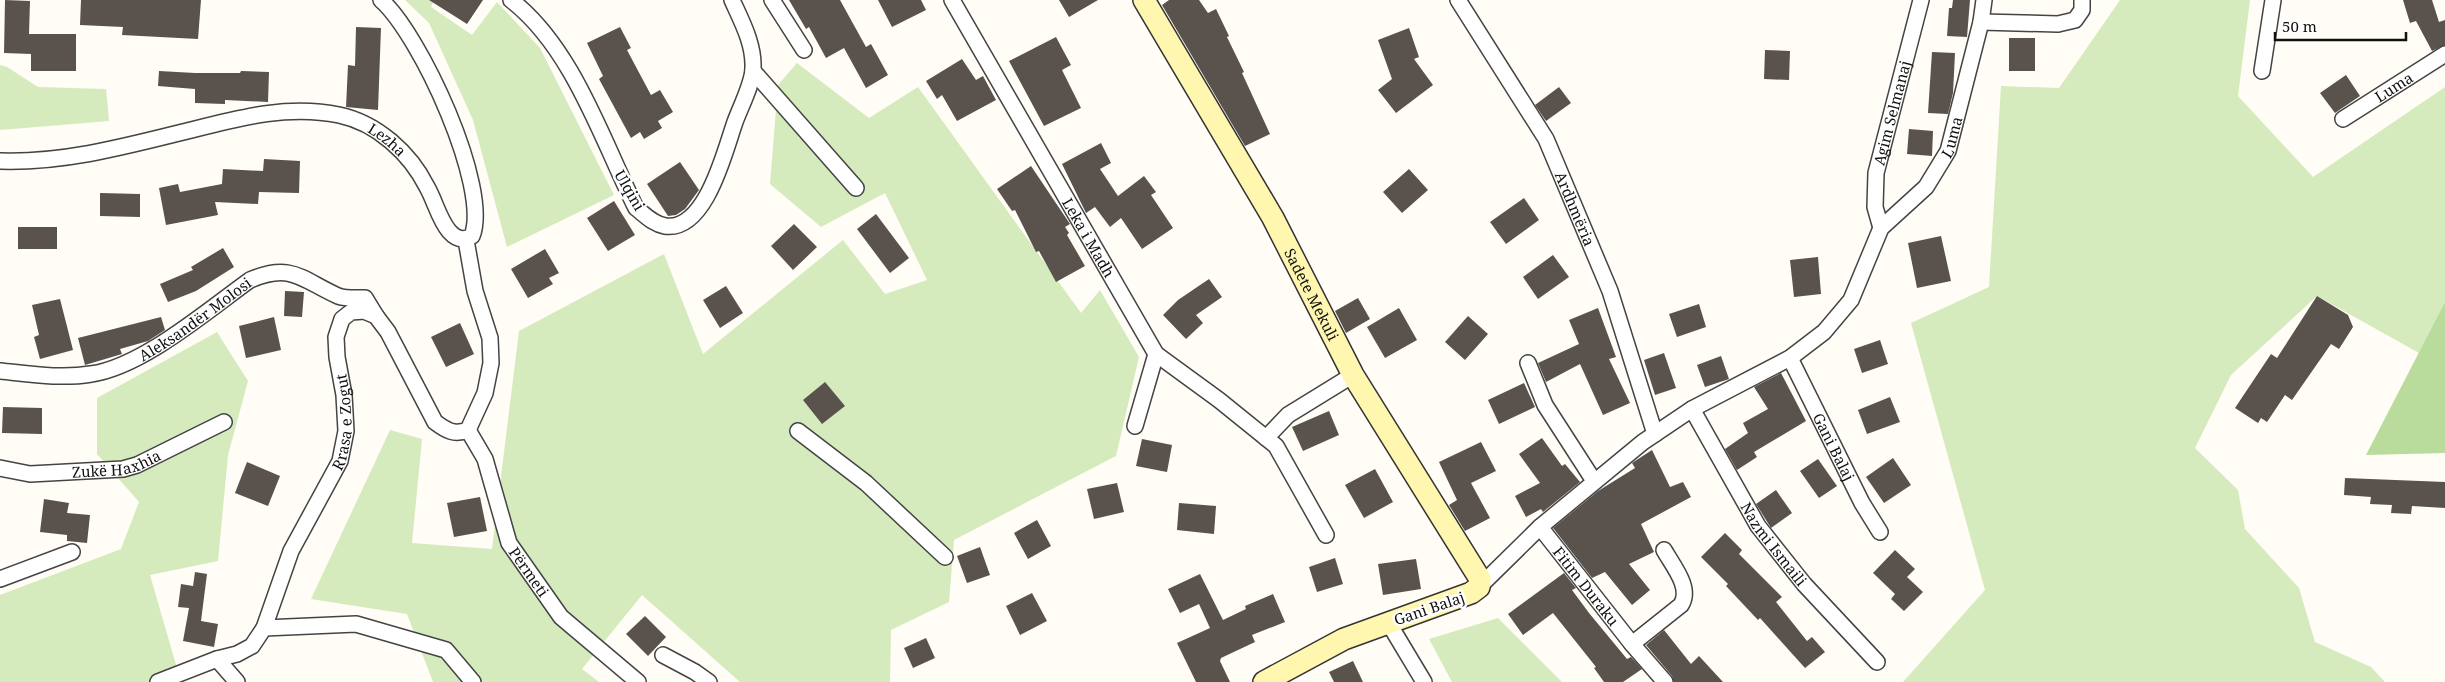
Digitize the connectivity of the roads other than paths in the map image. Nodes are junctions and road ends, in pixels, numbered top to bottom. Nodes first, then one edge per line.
1 (382, 0) edge
2 (511, 0) edge
3 (732, 0) edge
4 (772, 0) edge
5 (952, 0) edge
6 (1144, 0) edge
7 (1458, 0) edge
8 (1921, 0) edge
9 (1984, 0) edge
10 (2082, 0) edge
11 (2273, 0) edge
12 (1981, 22) junction
13 (804, 50) dead end
14 (2445, 54) edge
15 (753, 71) junction
16 (2262, 71) dead end
17 (2343, 119) dead end
18 (0, 161) edge
19 (856, 188) dead end
20 (1881, 228) junction
21 (466, 240) junction
22 (376, 316) junction
23 (1156, 354) junction
24 (1790, 358) junction
25 (1528, 363) dead end
26 (0, 371) edge
27 (1353, 375) junction
28 (1692, 409) junction
29 (224, 422) dead end
30 (1135, 426) dead end
31 (468, 430) junction
32 (798, 431) dead end
33 (1655, 434) junction
34 (1266, 438) junction
35 (0, 468) edge
36 (1594, 481) junction
37 (1540, 527) junction
38 (1880, 532) dead end
39 (1326, 535) dead end
40 (1664, 550) dead end
41 (72, 552) dead end
42 (945, 558) dead end
43 (0, 579) edge
44 (1479, 587) junction
45 (1388, 622) junction
46 (264, 628) junction
47 (1632, 644) junction
48 (663, 655) dead end
49 (217, 659) junction
50 (1877, 662) dead end
51 (158, 682) edge
52 (237, 682) edge
53 (473, 682) edge
54 (638, 682) edge
55 (709, 682) edge
56 (1264, 682) edge
57 (1424, 682) edge
58 (1665, 682) edge

1 - 21 street
2 - 15 street, Ulqini
3 - 15 street, Ulqini
4 - 13 street
5 - 23 street, Leka i Madh
6 - 27 street, Sadete Mekuli
7 - 33 street, Ardhmëria
8 - 20 street, Agim Selmanaj
9 - 12 street, Luma
10 - 12 street
11 - 16 street
12 - 20 street, Luma
14 - 17 street, Luma
15 - 19 street
18 - 21 street, Lezha
20 - 24 street, Gani Balaj
21 - 31 street
22 - 26 street, Aleksandër Molosi
22 - 31 street
22 - 46 street, Rrasa e Zogut
23 - 30 street
23 - 34 street, Leka i Madh
24 - 28 street, Gani Balaj
24 - 38 street, Gani Balaj
25 - 36 street
27 - 34 street
27 - 44 street, Sadete Mekuli
28 - 33 street, Gani Balaj
28 - 50 street, Nazmi Ismaili
29 - 35 street, Zukë Haxhia
31 - 54 street, Përmeti
32 - 42 street
33 - 36 street, Gani Balaj
34 - 39 street, Leka i Madh
36 - 37 street, Gani Balaj
37 - 44 street, Gani Balaj
37 - 47 street, Fitim Duraku
40 - 47 street
41 - 43 street
44 - 45 street, Gani Balaj
45 - 56 street, Gani Balaj
45 - 57 street
46 - 49 street, Rrasa e Zogut
46 - 53 street
47 - 58 street, Fitim Duraku
48 - 55 street
49 - 51 street, Rrasa e Zogut
49 - 52 street

